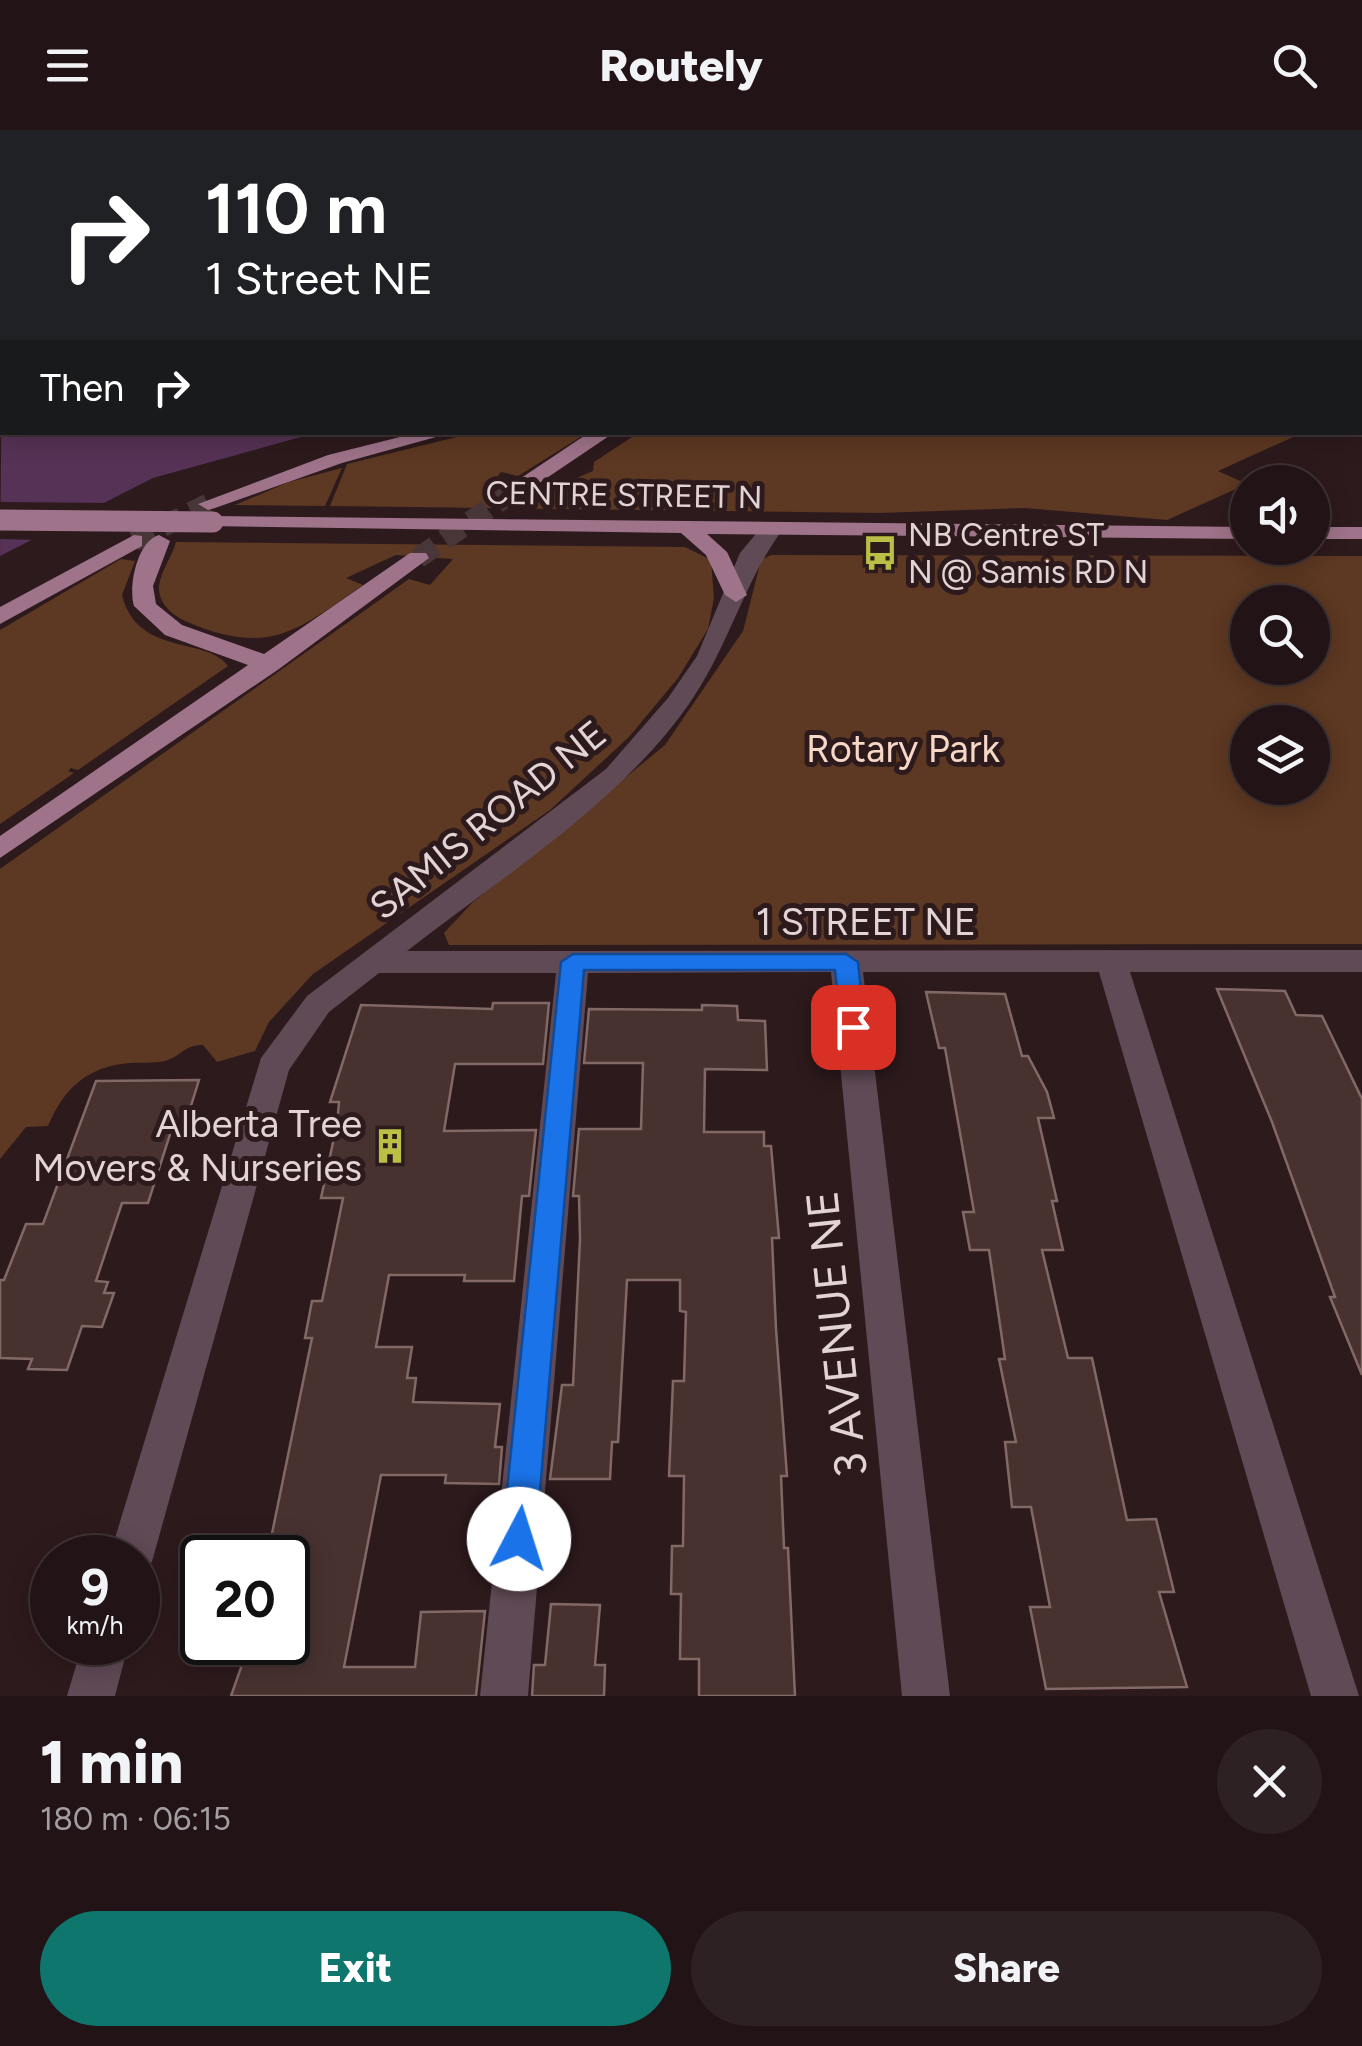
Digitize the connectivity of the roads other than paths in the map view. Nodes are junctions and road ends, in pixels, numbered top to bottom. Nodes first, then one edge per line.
1 (433, 435) edge
2 (601, 435) edge
3 (510, 494) tunnel mouth
4 (210, 513) junction
5 (0, 520) edge
6 (688, 528) junction
7 (772, 530) junction
8 (1230, 533) edge
9 (1362, 533) edge
10 (1330, 534) edge
11 (134, 541) tunnel mouth
12 (159, 541) tunnel mouth
13 (418, 558) tunnel mouth
14 (736, 595) junction
15 (0, 617) edge
16 (270, 664) junction
17 (0, 848) edge
18 (1362, 961) edge
19 (370, 962) junction
20 (573, 962) junction
21 (846, 962) junction
22 (1111, 962) junction
23 (137, 1535) edge
24 (99, 1665) edge
25 (90, 1696) edge
26 (504, 1696) edge
27 (926, 1696) edge
28 (1335, 1696) edge

1 - 4 main road
2 - 3 main road
4 - 5 main road, CENTRE STREET N, bridge
4 - 6 main road, CENTRE STREET N
6 - 7 main road, CENTRE STREET N
6 - 14 main road
7 - 8 main road, CENTRE STREET N
7 - 14 street, SAMIS ROAD NE
9 - 10 main road
11 - 15 main road
12 - 16 main road
13 - 16 main road
14 - 19 street, SAMIS ROAD NE
16 - 17 main road
18 - 22 street, 1 STREET NE
19 - 20 street, 1 STREET NE
19 - 23 street, SAMIS ROAD NE
20 - 21 street, 1 STREET NE
20 - 26 street
21 - 22 street, 1 STREET NE
21 - 27 street, 3 AVENUE NE
22 - 28 street
24 - 25 street

